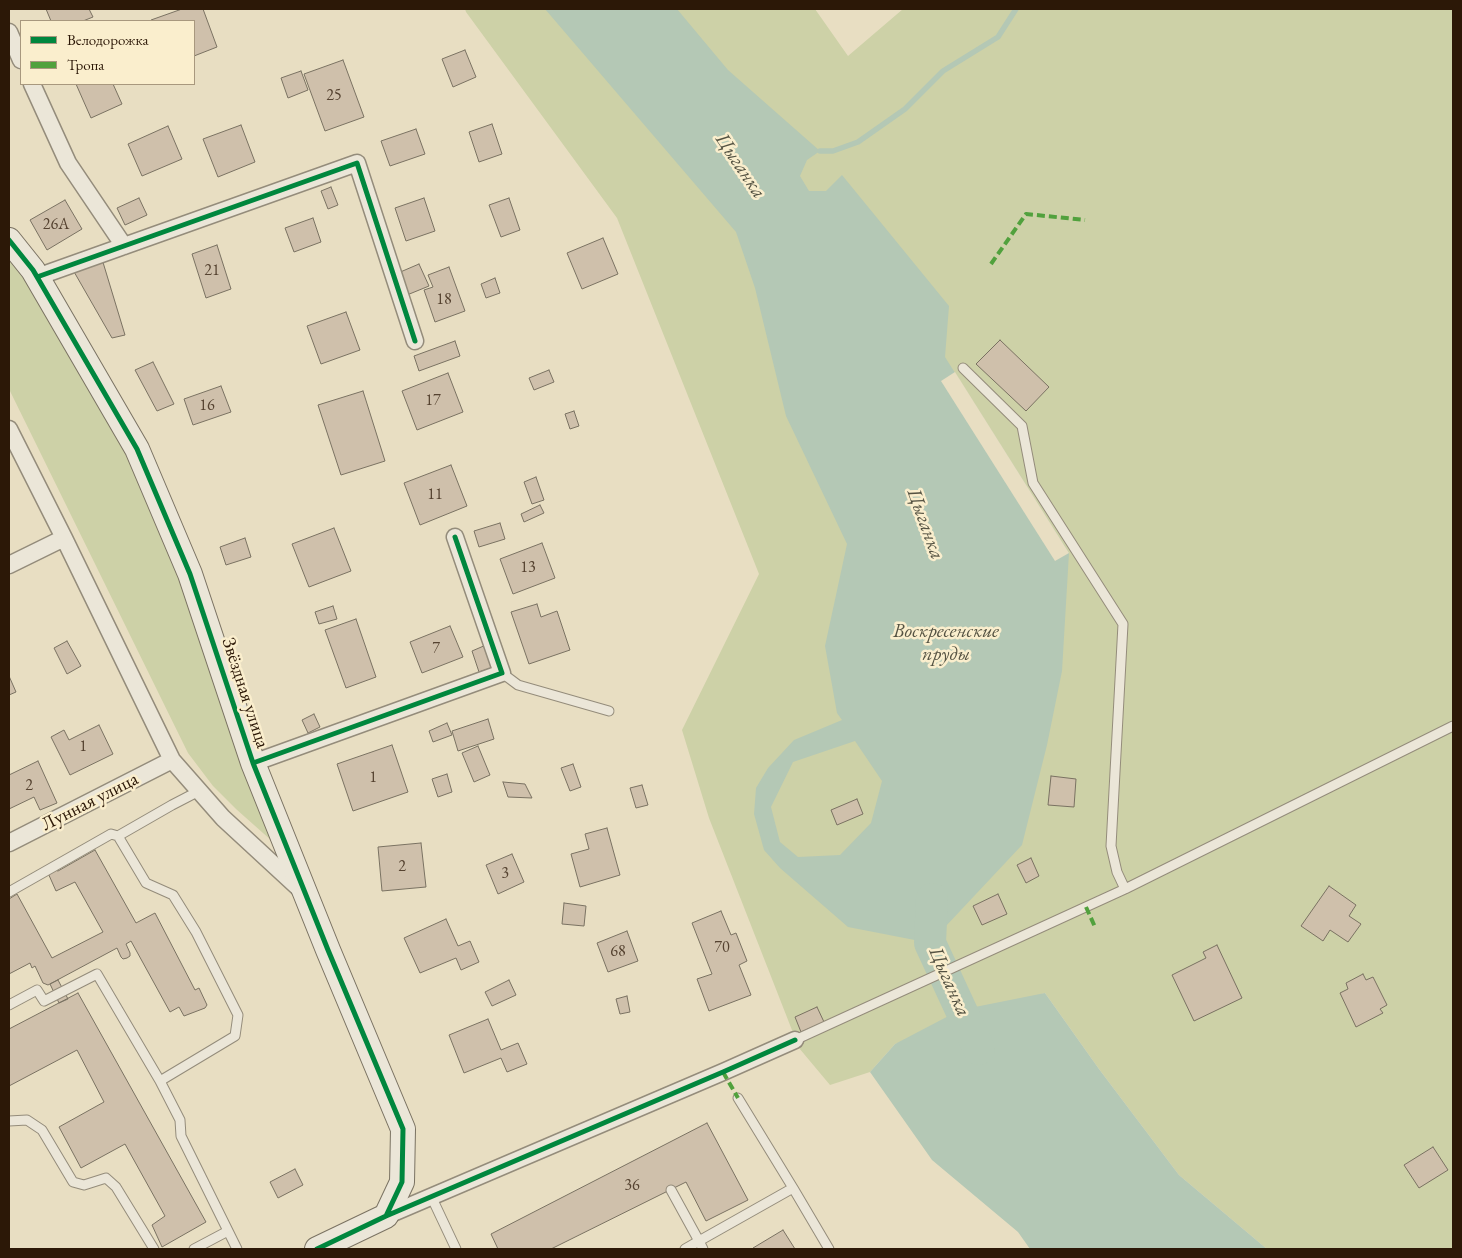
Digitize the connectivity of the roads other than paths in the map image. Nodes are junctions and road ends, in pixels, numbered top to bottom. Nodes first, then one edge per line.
1 (9, 32) edge
2 (20, 58) edge
3 (32, 85) edge
4 (9, 240) edge
5 (124, 246) junction
6 (37, 277) junction
7 (415, 341) dead end
8 (963, 368) dead end
9 (9, 429) edge
10 (455, 537) dead end
11 (64, 538) junction
12 (9, 565) edge
13 (502, 672) junction
14 (609, 711) dead end
15 (1453, 726) edge
16 (172, 760) junction
17 (253, 763) junction
18 (199, 791) junction
19 (118, 836) junction
20 (9, 843) edge
21 (1125, 889) junction
22 (9, 892) edge
23 (305, 894) junction
24 (9, 1006) edge
25 (795, 1040) joint
26 (160, 1082) junction
27 (738, 1098) dead end
28 (9, 1121) edge
29 (793, 1188) junction
30 (671, 1190) dead end
31 (431, 1196) junction
32 (386, 1216) junction
33 (228, 1231) junction
34 (701, 1245) edge
35 (154, 1249) edge
36 (194, 1249) edge
37 (237, 1249) edge
38 (317, 1249) edge
39 (456, 1249) edge
40 (685, 1249) edge
41 (829, 1249) edge

1 - 2 street
3 - 5 street
4 - 6 street, Звёздная улица
5 - 6 street
5 - 7 street
6 - 17 street, Звёздная улица
8 - 21 lane
9 - 11 street
10 - 13 street
11 - 12 street
11 - 16 street
13 - 14 lane
13 - 17 street
15 - 21 lane
16 - 18 street
16 - 20 street, Лунная улица
17 - 23 street, Звёздная улица
18 - 19 lane
18 - 23 street
19 - 22 lane
19 - 26 lane
21 - 25 lane
23 - 32 street, Звёздная улица
24 - 26 lane
25 - 31 street
26 - 33 lane
27 - 29 lane
28 - 35 lane
29 - 34 lane
29 - 41 lane
30 - 34 lane
31 - 32 street
31 - 39 lane
32 - 38 street
33 - 36 lane
33 - 37 lane
34 - 40 lane

